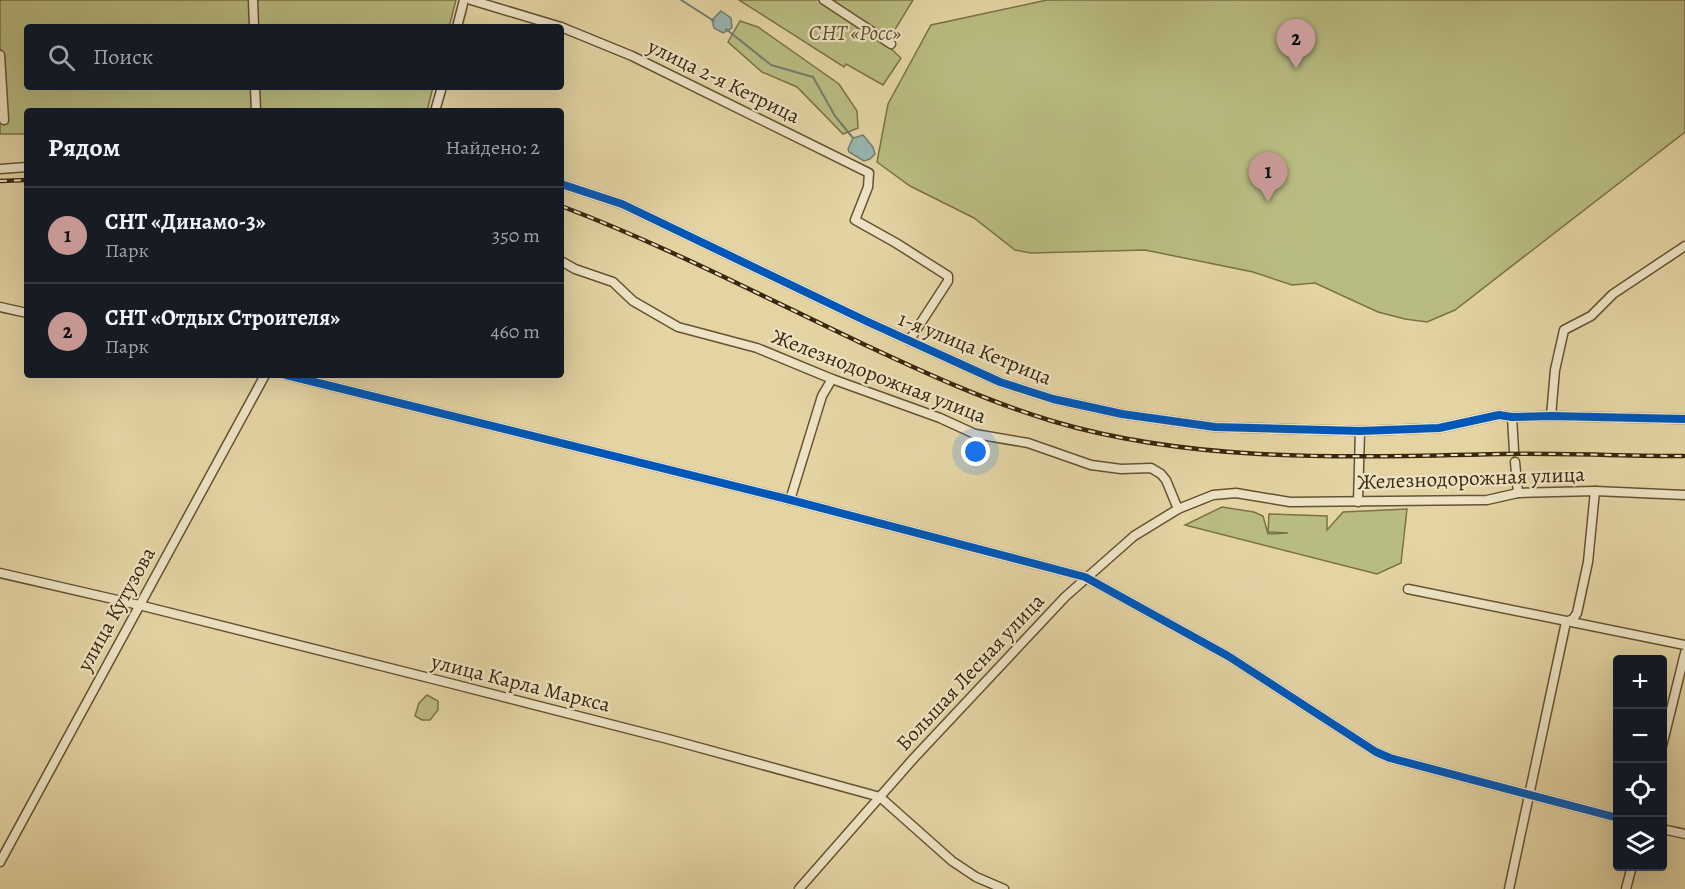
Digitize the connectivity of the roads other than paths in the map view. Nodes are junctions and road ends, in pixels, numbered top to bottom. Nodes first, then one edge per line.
1 (253, 0) edge
2 (464, 0) edge
3 (471, 0) edge
4 (824, 0) edge
5 (254, 24) edge
6 (458, 24) edge
7 (551, 24) edge
8 (564, 28) edge
9 (891, 44) dead end
10 (0, 56) edge
11 (255, 90) edge
12 (441, 90) edge
13 (256, 108) edge
14 (436, 108) edge
15 (4, 120) dead end
16 (24, 167) edge
17 (0, 169) edge
18 (564, 185) edge
19 (1685, 246) edge
20 (564, 263) edge
21 (0, 307) edge
22 (24, 312) edge
23 (909, 342) junction
24 (263, 378) edge
25 (298, 378) edge
26 (832, 379) junction
27 (1551, 416) junction
28 (1512, 417) junction
29 (1685, 419) edge
30 (1360, 431) junction
31 (1514, 451) dead end
32 (1515, 462) dead end
33 (1595, 491) junction
34 (1518, 493) junction
35 (1685, 495) edge
36 (790, 500) junction
37 (1358, 502) junction
38 (1190, 504) joint
39 (1178, 509) junction
40 (0, 573) edge
41 (1085, 577) junction
42 (1408, 589) dead end
43 (139, 605) junction
44 (1566, 622) junction
45 (1685, 645) edge
46 (1685, 653) edge
47 (1667, 726) edge
48 (1529, 796) junction
49 (880, 797) junction
50 (1613, 817) edge
51 (1667, 830) edge
52 (1685, 834) edge
53 (0, 862) edge
54 (1631, 871) edge
55 (799, 889) edge
56 (1004, 889) edge
57 (1509, 889) edge
58 (1626, 889) edge

1 - 5 street
2 - 6 street
3 - 7 street, улица 2-я Кетрица
4 - 9 street
8 - 23 street, улица 2-я Кетрица
10 - 15 street
11 - 13 street
12 - 14 street
16 - 17 street
18 - 23 street, 1-я улица Кетрица
19 - 27 street
20 - 26 street, Железнодорожная улица
21 - 22 street
23 - 30 street, 1-я улица Кетрица
24 - 43 street, улица Кутузова
25 - 36 street
26 - 36 street
26 - 39 street, Железнодорожная улица
27 - 28 street, 1-я улица Кетрица
27 - 29 street, 1-я улица Кетрица
28 - 30 street, 1-я улица Кетрица
28 - 31 street
30 - 37 street
32 - 34 street
33 - 34 street, Железнодорожная улица
33 - 35 street, Железнодорожная улица
33 - 44 street
34 - 37 street, Железнодорожная улица
36 - 41 street
37 - 38 street, Железнодорожная улица
38 - 39 street, Большая Лесная улица
39 - 41 street, Большая Лесная улица
40 - 43 street, улица Карла Маркса
41 - 48 street
41 - 49 street, Большая Лесная улица
42 - 44 street
43 - 49 street, улица Карла Маркса
43 - 53 street, улица Кутузова
44 - 45 street
44 - 48 street
46 - 47 street
48 - 50 street
48 - 57 street
49 - 55 street, Большая Лесная улица
49 - 56 street, улица Карла Маркса
51 - 52 street
54 - 58 street

